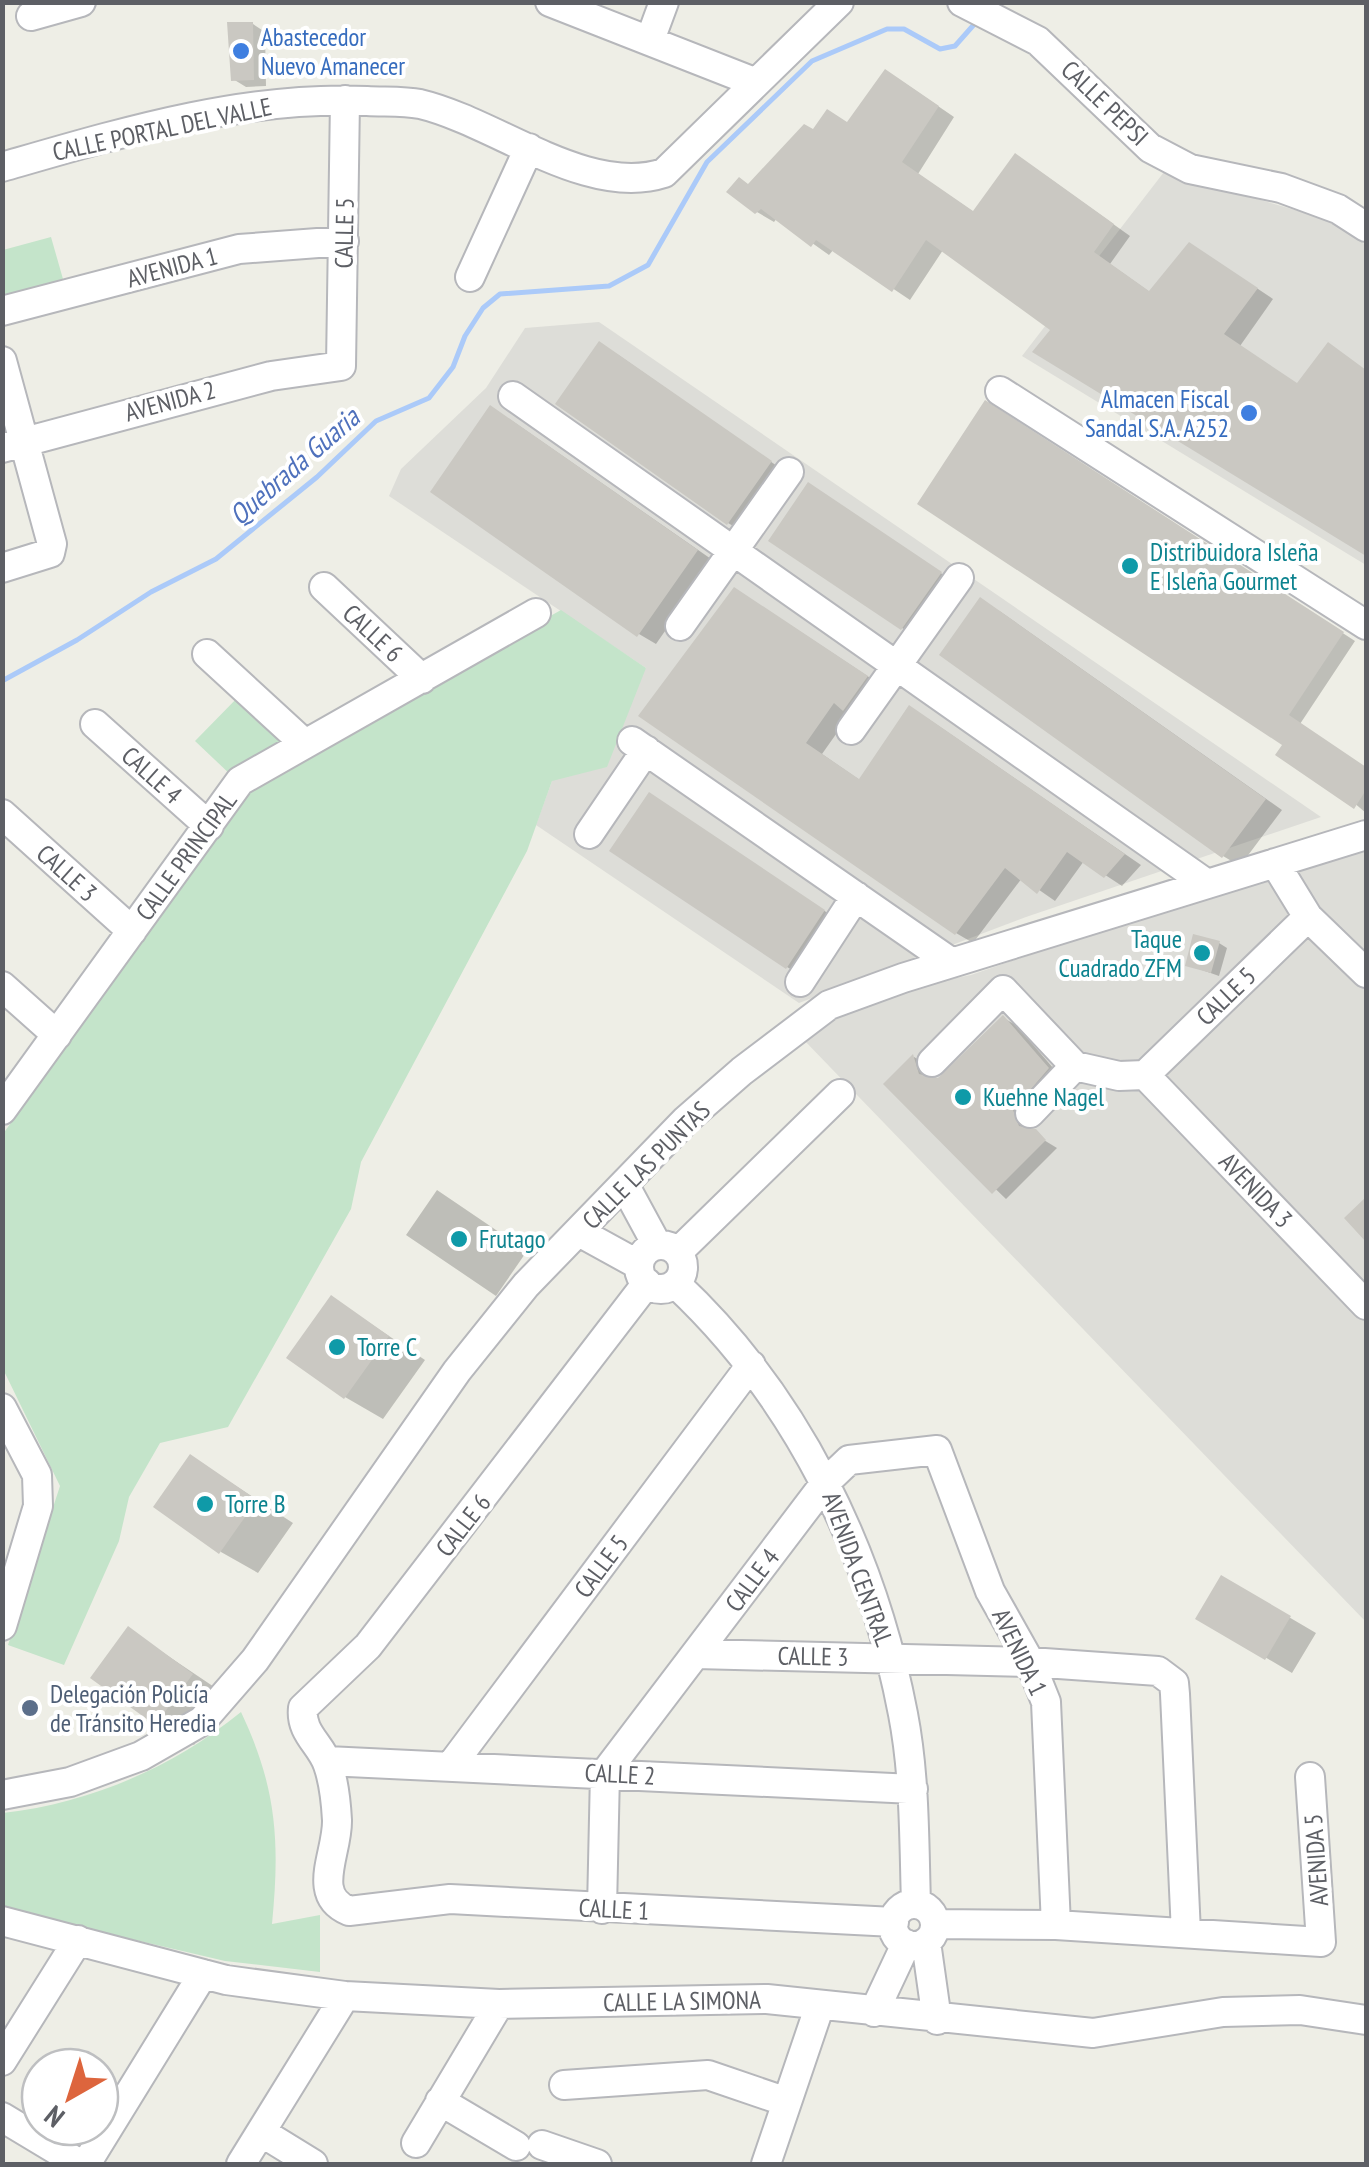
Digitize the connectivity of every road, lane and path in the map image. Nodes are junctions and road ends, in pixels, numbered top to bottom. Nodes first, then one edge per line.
1 (81, 2) edge
2 (550, 2) edge
3 (664, 2) edge
4 (839, 2) edge
5 (962, 2) edge
6 (31, 16) dead end
7 (650, 40) junction
8 (754, 82) junction
9 (345, 100) junction
10 (528, 148) junction
11 (2, 167) edge
12 (1366, 227) edge
13 (344, 241) junction
14 (470, 278) dead end
15 (2, 311) edge
16 (2, 361) edge
17 (340, 366) joint
18 (1000, 390) dead end
19 (513, 396) dead end
20 (14, 445) edge
21 (788, 472) dead end
22 (732, 549) junction
23 (2, 568) edge
24 (960, 578) dead end
25 (324, 586) dead end
26 (536, 612) dead end
27 (1366, 625) edge
28 (680, 626) dead end
29 (207, 654) dead end
30 (898, 664) junction
31 (422, 679) junction
32 (94, 724) dead end
33 (851, 730) dead end
34 (305, 744) junction
35 (2, 814) edge
36 (209, 826) junction
37 (590, 834) dead end
38 (1366, 835) edge
39 (1274, 863) junction
40 (1207, 884) junction
41 (856, 896) junction
42 (1308, 916) junction
43 (132, 931) junction
44 (952, 963) junction
45 (1366, 973) edge
46 (800, 982) dead end
47 (2, 986) edge
48 (57, 1035) junction
49 (932, 1062) dead end
50 (1074, 1066) junction
51 (1145, 1075) junction
52 (840, 1094) dead end
53 (2, 1110) edge
54 (1030, 1112) dead end
55 (625, 1186) junction
56 (579, 1232) junction
57 (655, 1261) junction
58 (1366, 1305) edge
59 (752, 1365) junction
60 (2, 1408) edge
61 (936, 1450) joint
62 (826, 1482) junction
63 (2, 1626) edge
64 (696, 1654) junction
65 (890, 1658) junction
66 (1030, 1662) junction
67 (328, 1760) junction
68 (450, 1767) junction
69 (605, 1773) junction
70 (1310, 1777) dead end
71 (913, 1789) junction
72 (2, 1795) edge
73 (602, 1909) junction
74 (2, 1921) edge
75 (1056, 1925) junction
76 (915, 1927) junction
77 (1186, 1933) junction
78 (78, 1940) junction
79 (1321, 1942) joint
80 (202, 1974) junction
81 (346, 1996) junction
82 (499, 2004) junction
83 (820, 2006) junction
84 (874, 2012) junction
85 (937, 2020) junction
86 (1366, 2020) edge
87 (2, 2061) edge
88 (564, 2084) dead end
89 (440, 2101) junction
90 (787, 2102) junction
91 (2, 2117) edge
92 (262, 2132) junction
93 (416, 2143) dead end
94 (83, 2164) edge
95 (241, 2164) edge
96 (313, 2164) edge
97 (598, 2164) edge
98 (766, 2164) edge

1 - 6 street
2 - 7 street
3 - 7 street
4 - 8 street, CALLE PORTAL DEL VALLE
5 - 12 street, CALLE PEPSI
7 - 8 street
8 - 10 street, CALLE PORTAL DEL VALLE
9 - 10 street, CALLE PORTAL DEL VALLE
9 - 11 street, CALLE PORTAL DEL VALLE
9 - 13 street, CALLE 5
10 - 14 street
13 - 15 street, AVENIDA 1
13 - 17 street, CALLE 5
16 - 20 street
17 - 20 street, AVENIDA 2
18 - 27 street
19 - 22 street
20 - 23 street
21 - 22 street
22 - 28 street
22 - 30 street
24 - 30 street
25 - 31 street, CALLE 6
26 - 31 street, CALLE PRINCIPAL
29 - 34 street
30 - 33 street
30 - 40 street
31 - 34 street, CALLE PRINCIPAL
32 - 36 street, CALLE 4
34 - 36 street, CALLE PRINCIPAL
35 - 43 street, CALLE 3
36 - 43 street, CALLE PRINCIPAL
37 - 41 street
38 - 39 street, CALLE LAS PUNTAS
39 - 40 street, CALLE LAS PUNTAS
39 - 42 street
40 - 44 street, CALLE LAS PUNTAS
41 - 44 street
41 - 46 street
42 - 45 street
42 - 51 street, CALLE 5
43 - 48 street, CALLE PRINCIPAL
44 - 55 street, CALLE LAS PUNTAS
47 - 48 street
48 - 53 street, CALLE PRINCIPAL
49 - 50 street
50 - 51 street
50 - 54 street
51 - 58 street, AVENIDA 3
52 - 57 street
55 - 56 street, CALLE LAS PUNTAS
55 - 57 street
56 - 57 street
56 - 72 street, CALLE LAS PUNTAS
57 - 59 street, AVENIDA CENTRAL
57 - 67 street, CALLE 6
59 - 62 street, AVENIDA CENTRAL
59 - 68 street, CALLE 5
60 - 63 street
61 - 62 street, CALLE 4
61 - 66 street, AVENIDA 1
62 - 64 street, CALLE 4
62 - 65 street, AVENIDA CENTRAL
64 - 65 street, CALLE 3
64 - 69 street, CALLE 4
65 - 66 street, CALLE 3
65 - 71 street, AVENIDA CENTRAL
66 - 75 street, AVENIDA 1
66 - 77 street, CALLE 3
67 - 68 street, CALLE 2
67 - 73 street, CALLE 1
68 - 69 street, CALLE 2
69 - 71 street, CALLE 2
69 - 73 street
70 - 79 street, AVENIDA 5
71 - 76 street, AVENIDA CENTRAL
73 - 76 street, CALLE 1
74 - 78 street, CALLE LA SIMONA
75 - 76 street, CALLE 1
75 - 77 street, CALLE 1
76 - 84 street
76 - 85 street, AVENIDA CENTRAL
77 - 79 street, CALLE 1
78 - 80 street, CALLE LA SIMONA
78 - 87 street
80 - 81 street, CALLE LA SIMONA
80 - 94 street
81 - 82 street, CALLE LA SIMONA
81 - 92 street
82 - 83 street, CALLE LA SIMONA
82 - 89 street
83 - 84 street, CALLE LA SIMONA
83 - 90 street
84 - 85 street, CALLE LA SIMONA
85 - 86 street, CALLE LA SIMONA
88 - 90 street
89 - 93 street
89 - 97 street
90 - 98 street
91 - 94 street
92 - 95 street
92 - 96 street

